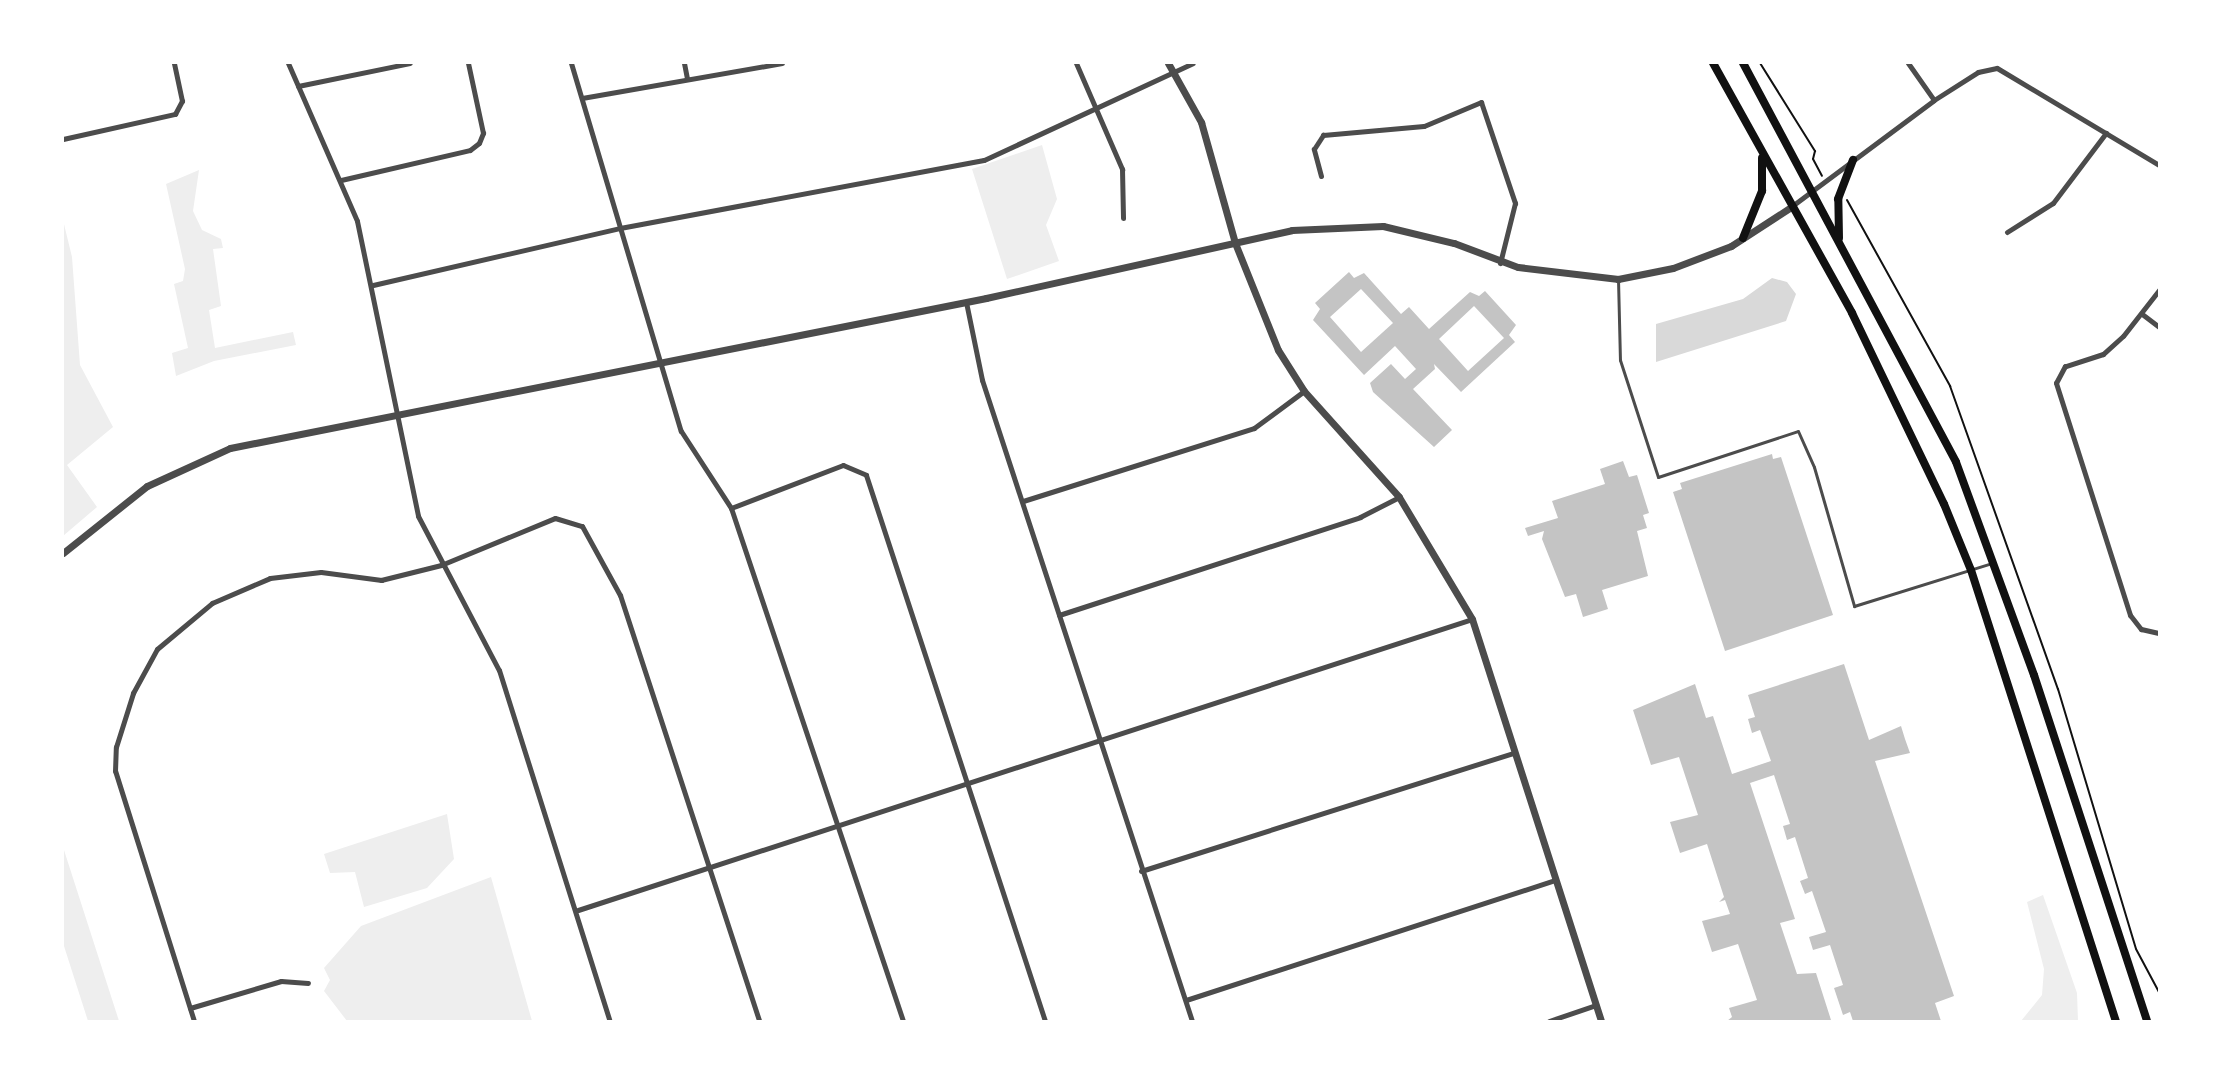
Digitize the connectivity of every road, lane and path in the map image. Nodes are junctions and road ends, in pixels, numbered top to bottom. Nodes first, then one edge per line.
1 (174, 63) edge
2 (288, 63) edge
3 (410, 63) edge
4 (468, 63) edge
5 (571, 63) edge
6 (684, 63) edge
7 (782, 63) edge
8 (1076, 63) edge
9 (1193, 63) edge
10 (1713, 63) edge
11 (1743, 63) edge
12 (1760, 63) edge
13 (1908, 63) edge
14 (1170, 66) edge
15 (687, 79) junction
16 (298, 86) junction
17 (582, 98) junction
18 (1934, 100) junction
19 (1097, 105) junction
20 (2106, 133) junction
21 (63, 139) edge
22 (1762, 154) junction
23 (1813, 159) dead end
24 (1853, 160) junction
25 (2159, 165) edge
26 (1321, 176) dead end
27 (341, 180) junction
28 (1811, 190) junction
29 (1844, 200) dead end
30 (1791, 207) junction
31 (1123, 218) dead end
32 (621, 228) junction
33 (2007, 232) dead end
34 (1743, 238) junction
35 (1839, 239) junction
36 (1235, 243) junction
37 (1500, 263) junction
38 (1618, 279) junction
39 (373, 285) junction
40 (2159, 290) edge
41 (966, 302) junction
42 (2142, 314) junction
43 (2159, 327) edge
44 (664, 361) junction
45 (1304, 391) junction
46 (397, 414) junction
47 (1399, 497) junction
48 (1023, 501) junction
49 (731, 508) junction
50 (63, 553) edge
51 (1994, 563) junction
52 (441, 565) junction
53 (1971, 570) junction
54 (1059, 615) junction
55 (1472, 619) junction
56 (2159, 633) edge
57 (1100, 739) junction
58 (1514, 753) junction
59 (967, 782) junction
60 (839, 823) junction
61 (710, 870) junction
62 (1141, 871) junction
63 (1553, 881) junction
64 (578, 910) junction
65 (308, 983) dead end
66 (2159, 992) edge
67 (1186, 1000) junction
68 (1596, 1005) junction
69 (190, 1008) junction
70 (194, 1021) edge
71 (610, 1021) edge
72 (759, 1021) edge
73 (903, 1021) edge
74 (1045, 1021) edge
75 (1192, 1021) edge
76 (1549, 1021) edge
77 (1601, 1021) edge
78 (2116, 1021) edge
79 (2146, 1021) edge

1 - 21 street
2 - 16 street
3 - 16 street
4 - 27 street
5 - 17 street
6 - 15 street
7 - 15 street
8 - 19 street
9 - 14 street
10 - 22 main road
11 - 28 main road
12 - 23 path
13 - 18 street
14 - 19 street
14 - 36 street
15 - 17 street
16 - 27 street
17 - 32 street
18 - 20 street
18 - 24 street
19 - 31 street
19 - 32 street
20 - 25 street
20 - 33 street
22 - 30 main road
22 - 34 main road
24 - 28 street
24 - 35 main road
26 - 37 street
27 - 39 street
28 - 30 street
28 - 35 main road
29 - 66 path
30 - 34 street
30 - 53 main road
32 - 39 street
32 - 44 street
34 - 38 street
35 - 51 main road
36 - 37 street
36 - 41 street
36 - 45 street
37 - 38 street
38 - 53 lane
39 - 46 street
40 - 42 street
41 - 44 street
41 - 48 street
42 - 43 street
42 - 56 street
44 - 46 street
44 - 49 street
45 - 47 street
45 - 48 street
46 - 50 street
46 - 52 street
47 - 54 street
47 - 55 street
48 - 54 street
49 - 59 street
49 - 60 street
51 - 53 lane
51 - 79 main road
52 - 61 street
52 - 64 street
52 - 69 street
53 - 78 main road
54 - 57 street
55 - 57 street
55 - 58 street
57 - 59 street
57 - 62 street
58 - 62 street
58 - 63 street
59 - 60 street
59 - 74 street
60 - 61 street
60 - 73 street
61 - 64 street
61 - 72 street
62 - 67 street
63 - 67 street
63 - 68 street
64 - 71 street
65 - 69 street
67 - 75 street
68 - 76 street
68 - 77 street
69 - 70 street

